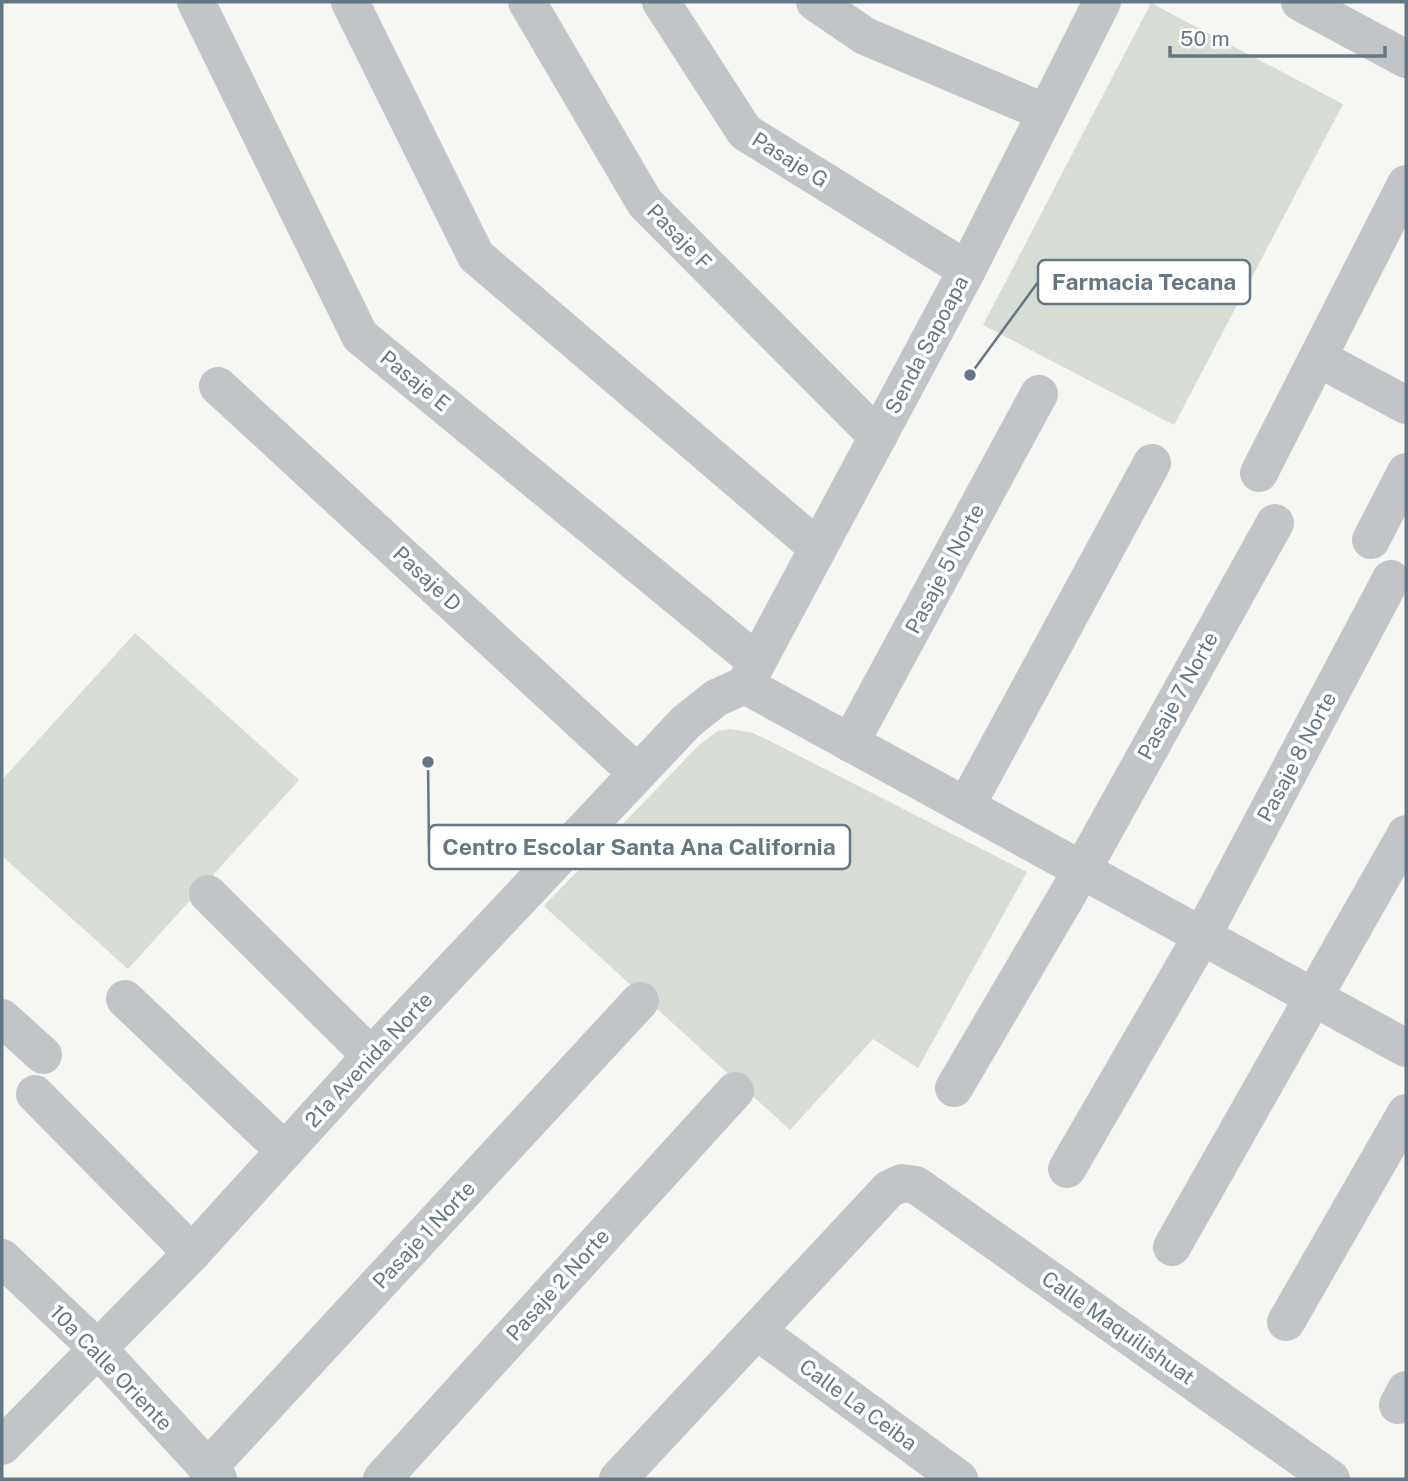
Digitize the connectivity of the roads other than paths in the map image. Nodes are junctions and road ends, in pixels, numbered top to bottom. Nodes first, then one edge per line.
1 (196, 2) edge
2 (350, 2) edge
3 (527, 2) edge
4 (661, 2) edge
5 (815, 2) edge
6 (1102, 2) edge
7 (1300, 2) edge
8 (1406, 59) edge
9 (1044, 112) junction
10 (1406, 184) edge
11 (967, 270) junction
12 (1318, 358) junction
13 (218, 386) dead end
14 (1039, 394) dead end
15 (1406, 404) edge
16 (878, 437) junction
17 (1152, 463) dead end
18 (1406, 472) edge
19 (1259, 473) dead end
20 (1275, 523) dead end
21 (1371, 540) dead end
22 (818, 548) junction
23 (1391, 579) dead end
24 (751, 673) junction
25 (850, 743) junction
26 (637, 772) junction
27 (966, 806) junction
28 (1406, 834) edge
29 (1082, 870) junction
30 (208, 894) dead end
31 (1202, 936) junction
32 (1315, 998) junction
33 (125, 999) dead end
34 (640, 1001) dead end
35 (2, 1018) edge
36 (1406, 1048) edge
37 (43, 1055) dead end
38 (371, 1056) junction
39 (954, 1088) dead end
40 (735, 1091) dead end
41 (35, 1094) dead end
42 (1406, 1114) edge
43 (285, 1151) junction
44 (1067, 1169) dead end
45 (1172, 1247) dead end
46 (192, 1253) junction
47 (2, 1258) edge
48 (1286, 1322) dead end
49 (757, 1331) junction
50 (98, 1349) junction
51 (2, 1446) edge
52 (213, 1474) edge
53 (382, 1479) edge
54 (618, 1479) edge
55 (959, 1479) edge
56 (1331, 1479) edge

1 - 24 street, Pasaje E
2 - 22 street
3 - 16 street, Pasaje F
4 - 11 street, Pasaje G
5 - 9 street
6 - 9 street, Senda Sapoapa
7 - 8 street
9 - 11 street, Senda Sapoapa
10 - 12 street
11 - 16 street, Senda Sapoapa
12 - 15 street
12 - 19 street
13 - 26 street, Pasaje D
14 - 25 street, Pasaje 5 Norte
16 - 22 street, Senda Sapoapa
17 - 27 street
18 - 21 street
20 - 29 street, Pasaje 7 Norte
22 - 24 street, Senda Sapoapa
23 - 31 street, Pasaje 8 Norte
24 - 25 street, Pasaje E
24 - 26 street, 21a Avenida Norte
25 - 27 street, Pasaje E
26 - 38 street, 21a Avenida Norte
27 - 29 street, Pasaje E
28 - 32 street
29 - 31 street, Pasaje E
29 - 39 street, Pasaje 7 Norte
30 - 38 street
31 - 32 street, Pasaje E
31 - 44 street, Pasaje 8 Norte
32 - 36 street, Pasaje E
32 - 45 street
33 - 43 street
34 - 52 street, Pasaje 1 Norte
35 - 37 street
38 - 43 street, 21a Avenida Norte
40 - 53 street, Pasaje 2 Norte
41 - 46 street
42 - 48 street
43 - 46 street, 21a Avenida Norte
46 - 50 street, 21a Avenida Norte
47 - 50 street, 10a Calle Oriente
49 - 54 street
49 - 55 street, Calle La Ceiba
49 - 56 street, Calle Maquilishuat
50 - 51 street, 21a Avenida Norte
50 - 52 street, 10a Calle Oriente

